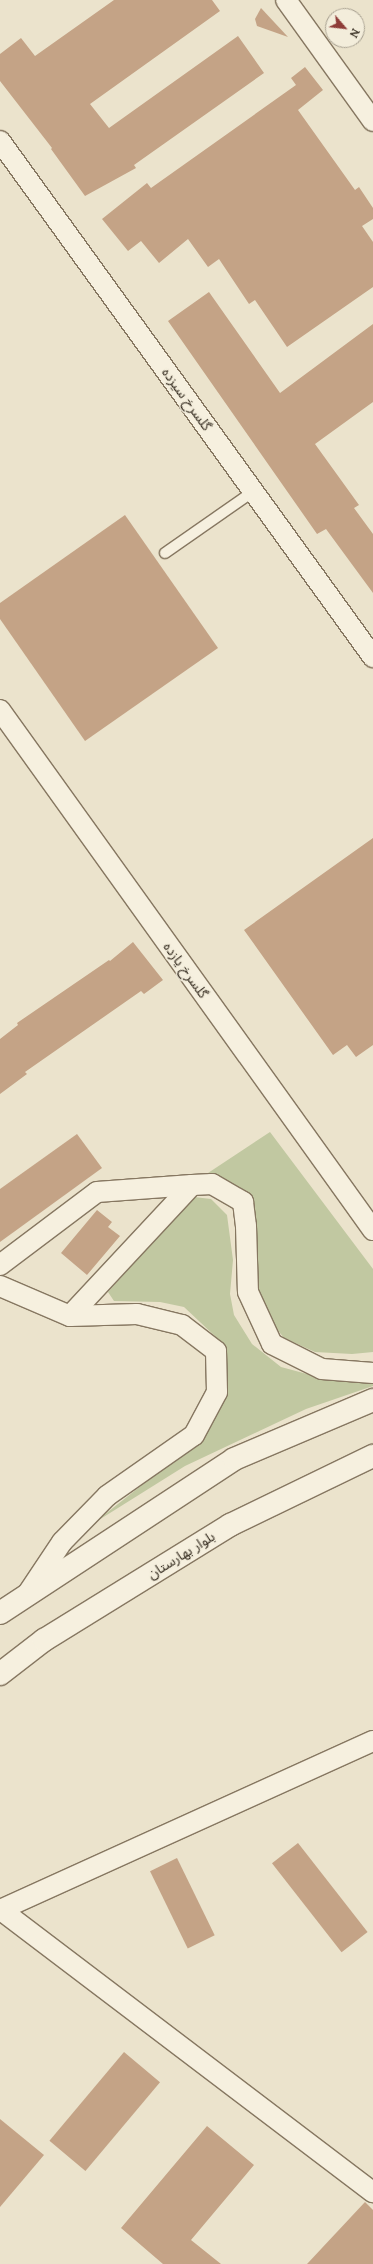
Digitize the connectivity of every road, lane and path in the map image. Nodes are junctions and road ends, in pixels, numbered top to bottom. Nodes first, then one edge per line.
1 (286, 0) edge
2 (373, 121) edge
3 (0, 141) edge
4 (254, 491) junction
5 (165, 553) dead end
6 (373, 657) edge
7 (0, 710) edge
8 (192, 1185) junction
9 (373, 1230) edge
10 (0, 1265) edge
11 (0, 1286) edge
12 (70, 1316) junction
13 (373, 1373) edge
14 (373, 1400) edge
15 (373, 1456) edge
16 (28, 1593) junction
17 (1, 1612) edge
18 (0, 1674) edge
19 (373, 1741) edge
20 (1, 1910) edge
21 (373, 2192) edge

1 - 2 street
3 - 4 street, گلسرخ سیزده
4 - 5 lane
4 - 6 street, گلسرخ سیزده
7 - 9 street, گلسرخ یازده
8 - 10 street
8 - 12 street
8 - 13 street
11 - 12 street
12 - 16 street
14 - 16 street
15 - 18 street, بلوار بهارستان
16 - 17 street
19 - 20 street
20 - 21 street

